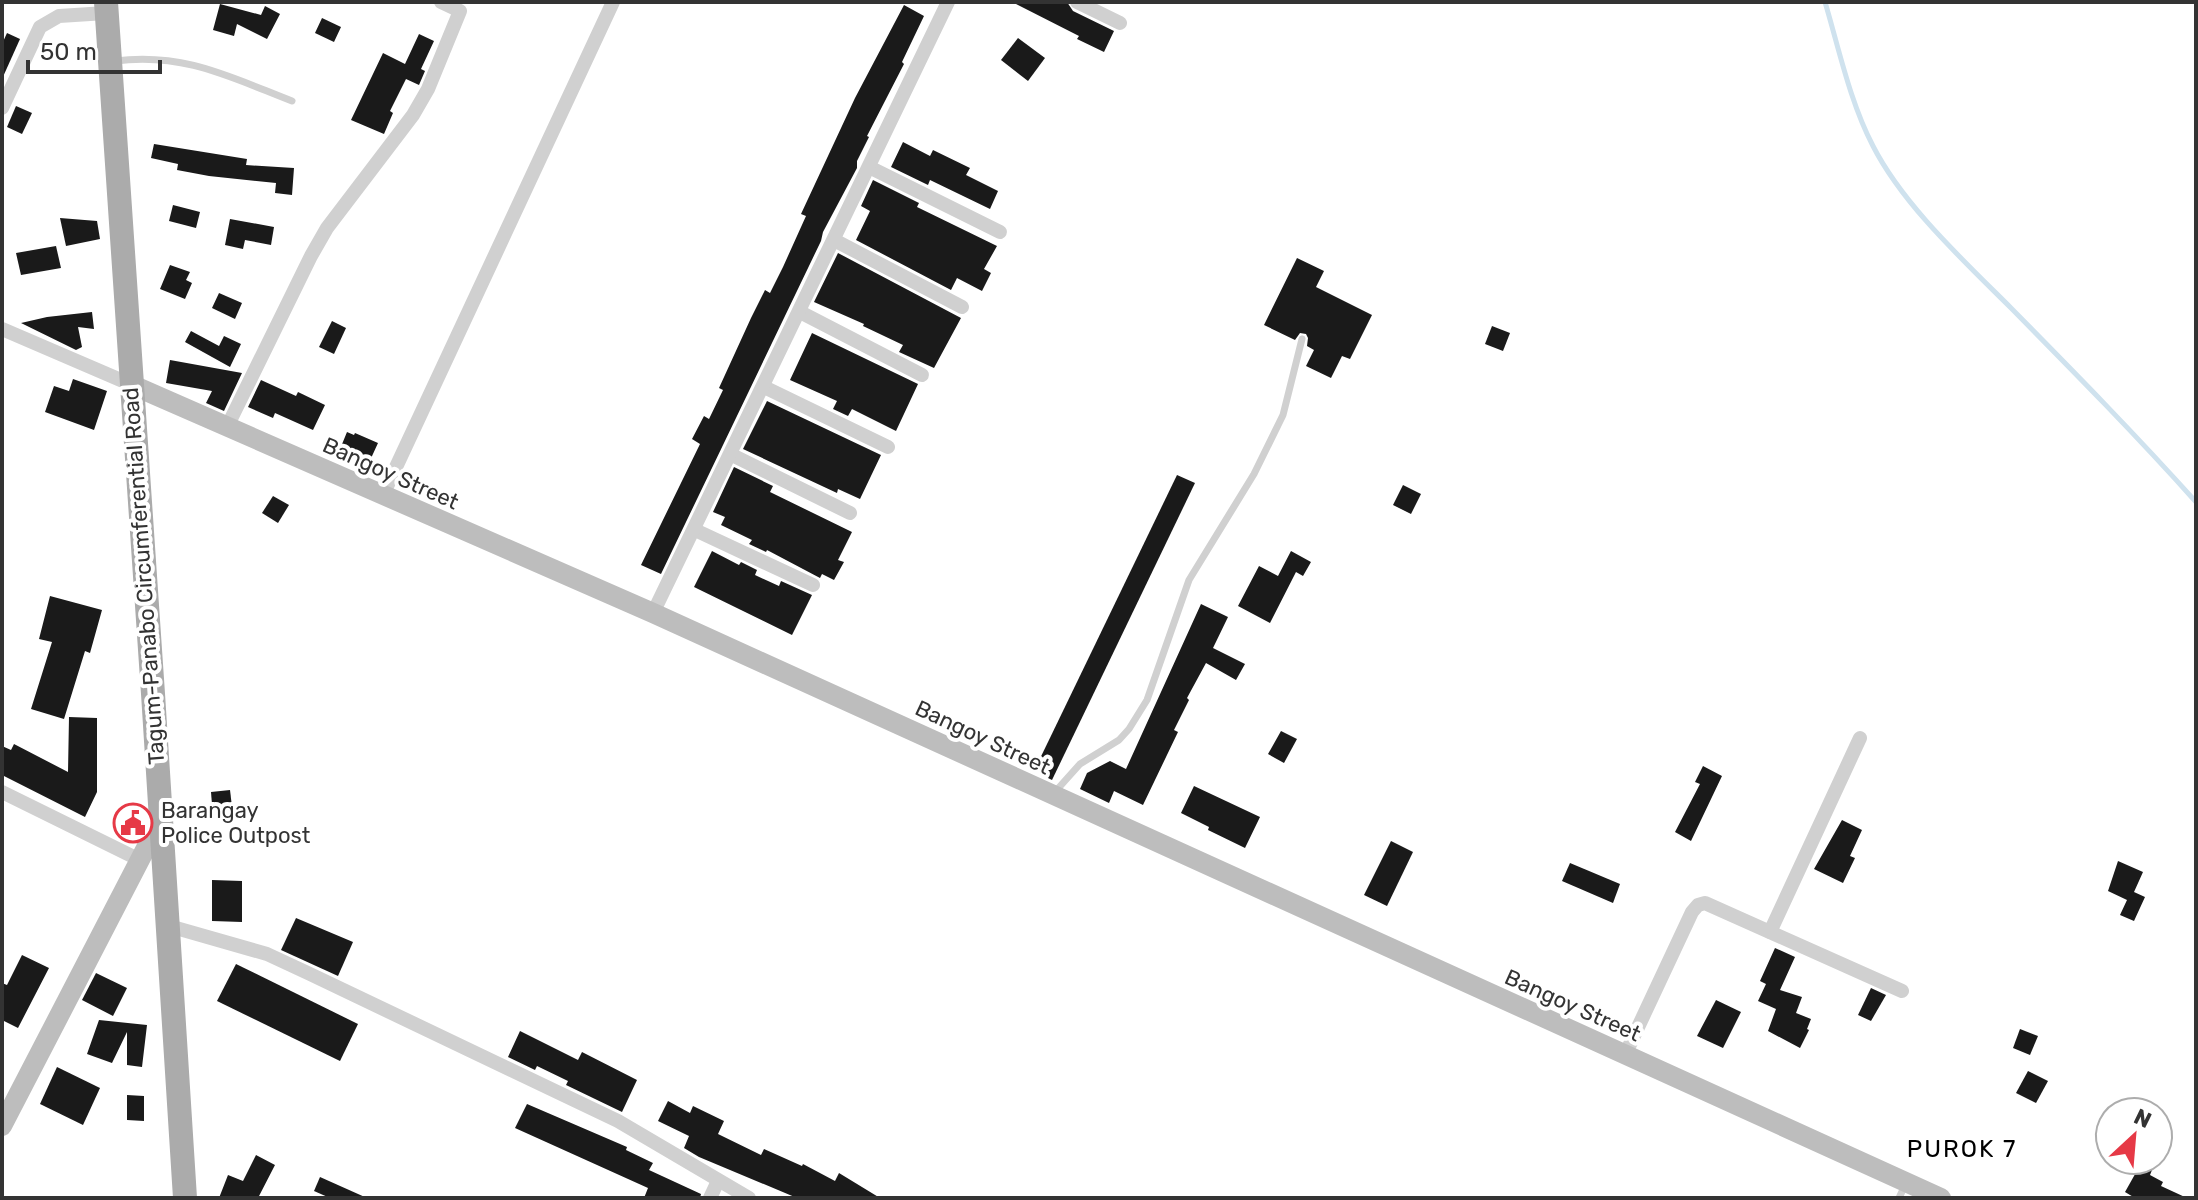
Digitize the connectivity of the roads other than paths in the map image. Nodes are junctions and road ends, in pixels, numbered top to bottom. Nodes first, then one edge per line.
1 (441, 2) edge
2 (613, 2) edge
3 (948, 2) edge
4 (1077, 2) edge
5 (106, 7) edge
6 (462, 7) edge
7 (1120, 23) dead end
8 (109, 62) junction
9 (292, 101) dead end
10 (2, 108) edge
11 (869, 167) junction
12 (1000, 232) dead end
13 (834, 240) junction
14 (962, 307) dead end
15 (800, 312) junction
16 (2, 329) edge
17 (1302, 339) dead end
18 (922, 375) dead end
19 (130, 384) junction
20 (764, 387) junction
21 (227, 427) junction
22 (888, 447) dead end
23 (732, 455) junction
24 (383, 495) junction
25 (850, 513) dead end
26 (695, 530) junction
27 (813, 585) dead end
28 (653, 613) junction
29 (1860, 738) dead end
30 (2, 792) edge
31 (1053, 795) junction
32 (160, 821) junction
33 (140, 860) junction
34 (169, 926) junction
35 (1770, 932) junction
36 (1902, 991) dead end
37 (1625, 1055) junction
38 (2, 1126) edge
39 (718, 1181) junction
40 (1903, 1191) edge
41 (185, 1198) edge
42 (710, 1198) edge
43 (749, 1198) edge
44 (1941, 1198) edge

1 - 6 street
2 - 24 street
3 - 11 street
4 - 7 street
5 - 8 main road, Tagum-Panabo Circumferential Road
5 - 10 street
6 - 21 street
8 - 9 lane
8 - 19 main road, Tagum-Panabo Circumferential Road
11 - 12 street
11 - 13 street
13 - 14 street
13 - 15 street
15 - 18 street
15 - 20 street
16 - 19 street, Bangoy Street
17 - 31 lane
19 - 21 main road, Bangoy Street
19 - 32 main road, Tagum-Panabo Circumferential Road
20 - 22 street
20 - 23 street
21 - 24 main road, Bangoy Street
23 - 25 street
23 - 26 street
24 - 28 main road, Bangoy Street
26 - 27 street
26 - 28 street
28 - 31 main road, Bangoy Street
29 - 35 street
30 - 33 street
31 - 37 main road, Bangoy Street
32 - 33 main road
32 - 34 main road, Tagum-Panabo Circumferential Road
33 - 38 main road
34 - 39 street
34 - 41 main road, Tagum-Panabo Circumferential Road
35 - 36 street
35 - 37 street
37 - 40 main road, Bangoy Street
39 - 42 street
39 - 43 street
40 - 44 main road, Bangoy Street

